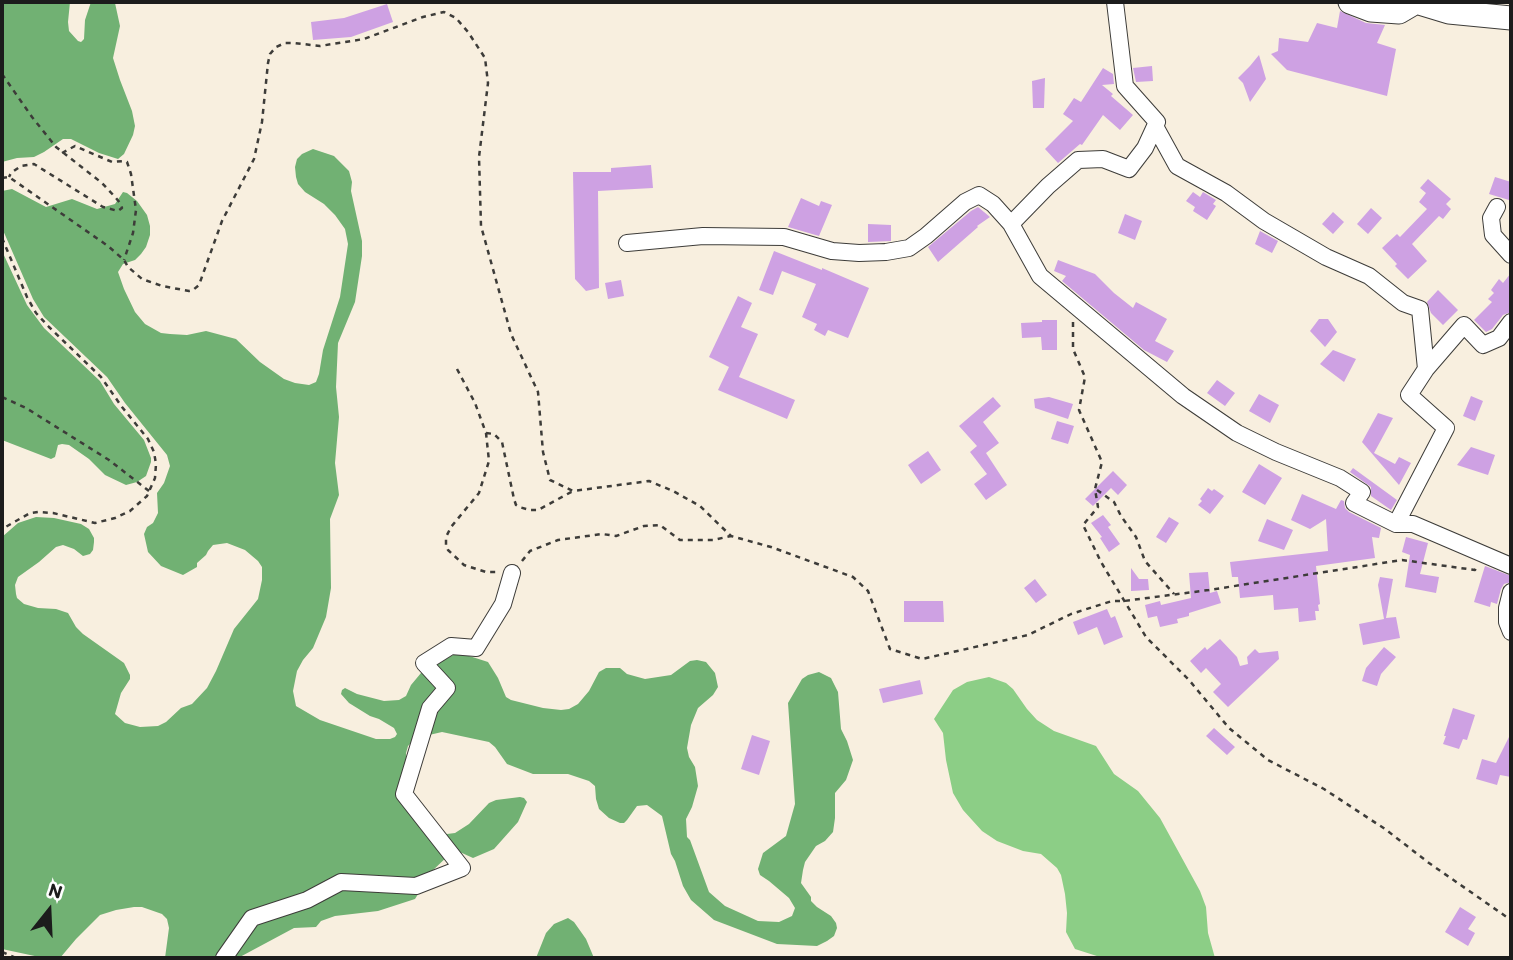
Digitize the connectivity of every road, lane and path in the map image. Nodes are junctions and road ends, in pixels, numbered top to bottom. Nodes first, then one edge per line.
1 (1115, 2) edge
2 (1350, 2) edge
3 (1511, 18) edge
4 (2, 74) edge
5 (1155, 126) junction
6 (62, 153) junction
7 (9, 177) junction
8 (2, 178) edge
9 (1497, 207) dead end
10 (1011, 224) junction
11 (2, 238) edge
12 (627, 243) dead end
13 (1511, 255) edge
14 (124, 260) junction
15 (1073, 305) junction
16 (1511, 322) edge
17 (457, 369) dead end
18 (1426, 369) junction
19 (2, 397) edge
20 (486, 433) junction
21 (1095, 489) junction
22 (573, 491) junction
23 (150, 492) junction
24 (1396, 524) junction
25 (2, 529) edge
26 (731, 537) junction
27 (1482, 554) junction
28 (1511, 566) edge
29 (512, 573) junction
30 (1511, 592) edge
31 (1174, 594) junction
32 (1124, 601) junction
33 (1511, 632) edge
34 (1511, 920) edge
35 (2, 952) edge
36 (16, 958) edge
37 (224, 958) edge

1 - 5 street
2 - 3 main road
4 - 6 path
5 - 10 street
5 - 18 street
6 - 7 path
6 - 14 path
7 - 8 path
7 - 14 path
9 - 13 street
10 - 12 street
10 - 15 street
11 - 23 path
14 - 22 path
15 - 21 path
15 - 24 street
16 - 18 street
17 - 20 path
18 - 24 street
19 - 23 path
20 - 22 path
20 - 29 path
21 - 31 path
21 - 32 path
22 - 26 path
23 - 25 path
24 - 27 street
26 - 29 path
26 - 32 path
27 - 28 street
27 - 31 path
29 - 37 street
30 - 33 street
31 - 32 path
32 - 34 path
35 - 36 path

